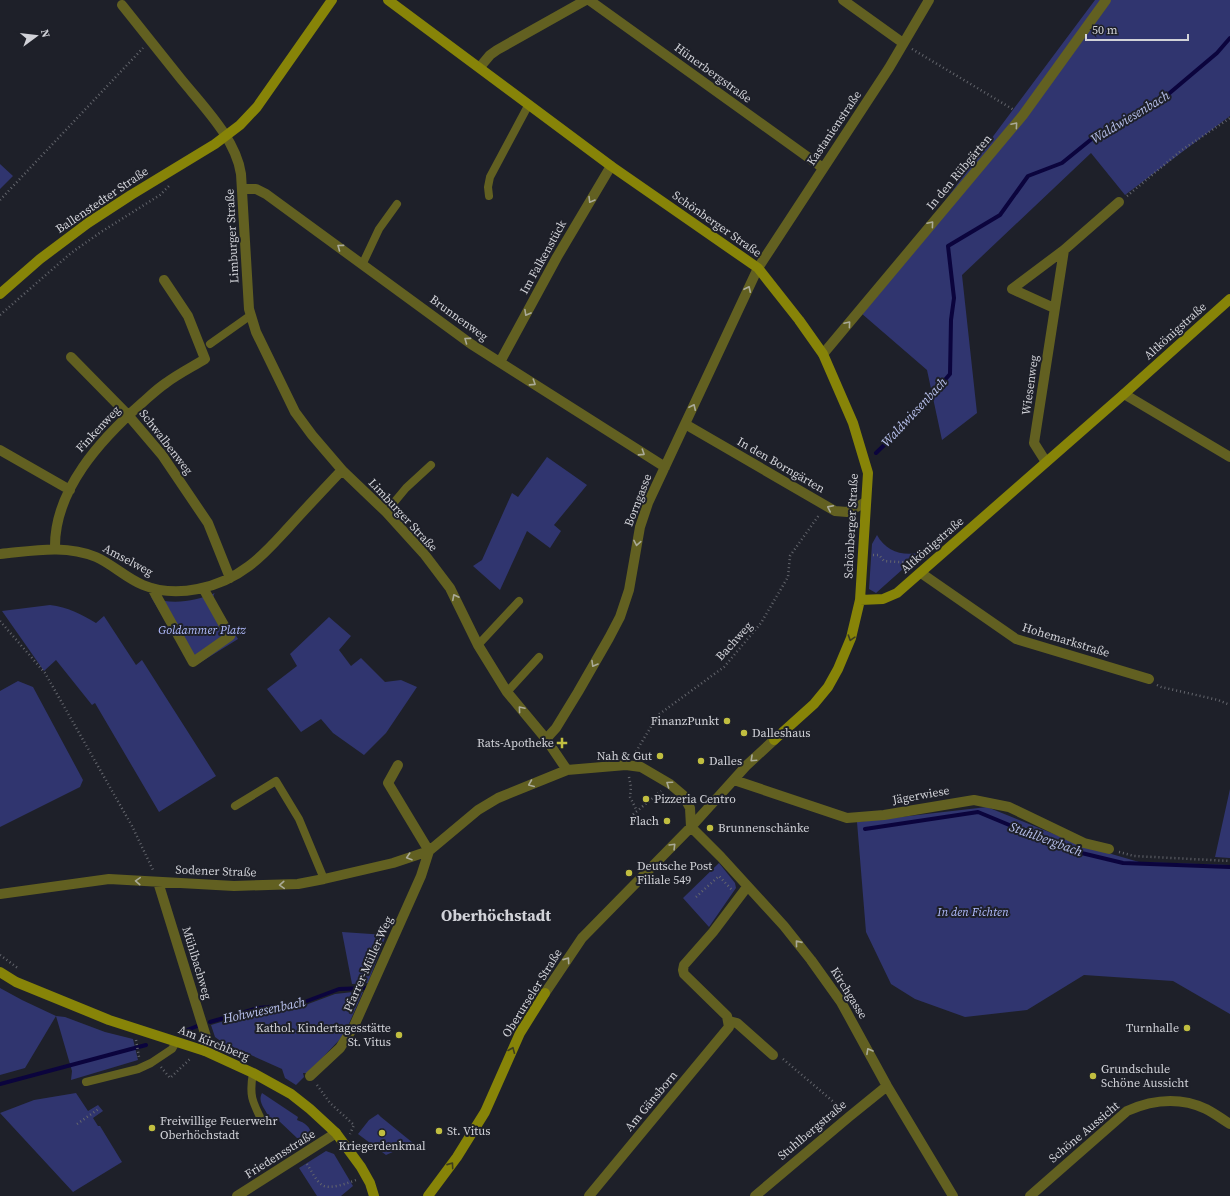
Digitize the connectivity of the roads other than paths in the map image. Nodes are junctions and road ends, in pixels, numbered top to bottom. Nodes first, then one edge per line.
1 (332, 0) edge
2 (388, 0) edge
3 (587, 0) edge
4 (843, 0) edge
5 (929, 0) edge
6 (1106, 0) edge
7 (122, 5) dead end
8 (903, 44) junction
9 (480, 67) junction
10 (529, 104) junction
11 (225, 137) junction
12 (611, 166) junction
13 (823, 168) junction
14 (242, 189) junction
15 (489, 196) dead end
16 (1119, 202) road end
17 (397, 204) dead end
18 (1064, 250) junction
19 (363, 263) junction
20 (758, 268) junction
21 (164, 280) dead end
22 (0, 294) edge
23 (1230, 299) edge
24 (1054, 308) junction
25 (251, 315) junction
26 (210, 344) dead end
27 (823, 354) junction
28 (72, 357) dead end
29 (500, 362) junction
30 (1124, 394) junction
31 (128, 415) junction
32 (685, 424) junction
33 (0, 450) edge
34 (1230, 457) edge
35 (1046, 462) junction
36 (430, 465) dead end
37 (664, 467) junction
38 (342, 470) junction
39 (70, 490) junction
40 (866, 502) junction
41 (386, 512) junction
42 (55, 548) junction
43 (0, 554) edge
44 (921, 573) junction
45 (230, 578) junction
46 (152, 588) junction
47 (203, 588) junction
48 (860, 600) junction
49 (519, 601) dead end
50 (478, 645) junction
51 (539, 657) dead end
52 (1149, 679) road end
53 (507, 692) junction
54 (546, 739) junction
55 (398, 765) dead end
56 (567, 770) junction
57 (734, 780) junction
58 (235, 806) dead end
59 (691, 828) junction
60 (1109, 850) road end
61 (429, 851) junction
62 (324, 879) junction
63 (158, 882) junction
64 (747, 886) junction
65 (0, 894) edge
66 (0, 972) edge
67 (729, 1021) junction
68 (176, 1042) junction
69 (203, 1051) junction
70 (773, 1055) road end
71 (253, 1073) junction
72 (310, 1076) road end
73 (86, 1082) dead end
74 (887, 1086) junction
75 (262, 1121) dead end
76 (1230, 1124) edge
77 (336, 1133) junction
78 (237, 1196) edge
79 (374, 1196) edge
80 (428, 1196) edge
81 (589, 1196) edge
82 (755, 1196) edge
83 (953, 1196) edge
84 (1030, 1196) edge

1 - 11 street
2 - 9 street, Schönberger Straße
3 - 9 street
3 - 13 street, Hünerbergstraße
4 - 8 street
5 - 8 street, Kastanienstraße
27 -> 6 street, In den Rübgärten
7 - 11 street, Limburger Straße
8 - 13 street, Kastanienstraße
9 - 10 street, Schönberger Straße
10 - 12 street, Schönberger Straße
10 - 15 lane
11 - 14 street, Limburger Straße
11 - 22 street, Ballenstedter Straße
12 - 20 street, Schönberger Straße
12 -> 29 street, Im Falkenstück
13 - 20 street, Kastanienstraße
19 -> 14 street, Brunnenweg
14 - 25 street, Limburger Straße
16 - 18 street
17 - 19 lane
18 - 24 street, Wiesenweg
18 - 24 street
29 -> 19 street, Brunnenweg
20 - 27 street, Schönberger Straße
32 -> 20 street, Borngasse
21 - 31 street, Finkenweg
23 - 30 street, Altkönigstraße
24 - 35 street, Wiesenweg
25 - 26 lane
25 - 38 street, Limburger Straße
27 - 40 street, Schönberger Straße
28 - 31 street, Schwalbenweg
29 -> 37 street, Brunnenweg
30 - 34 street
30 - 35 street, Altkönigstraße
31 - 39 street, Finkenweg
31 - 45 street, Schwalbenweg
32 - 37 street, Borngasse
40 -> 32 street, In den Borngärten
33 - 39 street
35 - 44 street, Altkönigstraße
36 - 41 lane
37 -> 54 street, Borngasse
38 - 41 street, Limburger Straße
38 - 45 street, Amselweg
39 - 42 street, Finkenweg
40 - 48 street, Schönberger Straße
50 -> 41 street, Limburger Straße
42 - 43 street, Amselweg
42 - 46 street, Amselweg
44 - 48 street, Altkönigstraße
44 - 52 street, Hohemarkstraße
45 - 47 street, Amselweg
46 - 47 street, Amselweg
46 - 47 street
48 -> 57 street
49 - 50 lane
50 - 53 street, Limburger Straße
51 - 53 lane
54 -> 53 street, Limburger Straße
54 - 56 street, Limburger Straße
55 - 61 street
59 -> 56 street
56 -> 61 street, Sodener Straße
57 - 59 street
57 - 60 street, Jägerwiese
58 - 62 lane
59 - 64 street, Kirchgasse
80 -> 59 street, Oberurseler Straße
61 -> 62 street, Sodener Straße
61 - 72 street, Pfarrer-Müller-Weg
62 -> 63 street, Sodener Straße
63 -> 65 street, Sodener Straße
63 - 69 street, Mühlbachweg
64 - 67 street
74 -> 64 street, Kirchgasse
66 - 68 street, Am Kirchberg
67 - 70 street
67 - 81 street, Am Gänsborn
68 - 69 street, Am Kirchberg
68 - 73 lane
69 - 71 street, Am Kirchberg
71 - 75 lane
71 - 77 street, Am Kirchberg
74 - 82 street, Stuhlbergstraße
74 - 83 street, Kirchgasse
76 - 84 street, Schöne Aussicht
77 - 78 street, Friedensstraße
77 - 79 street, Am Kirchberg

